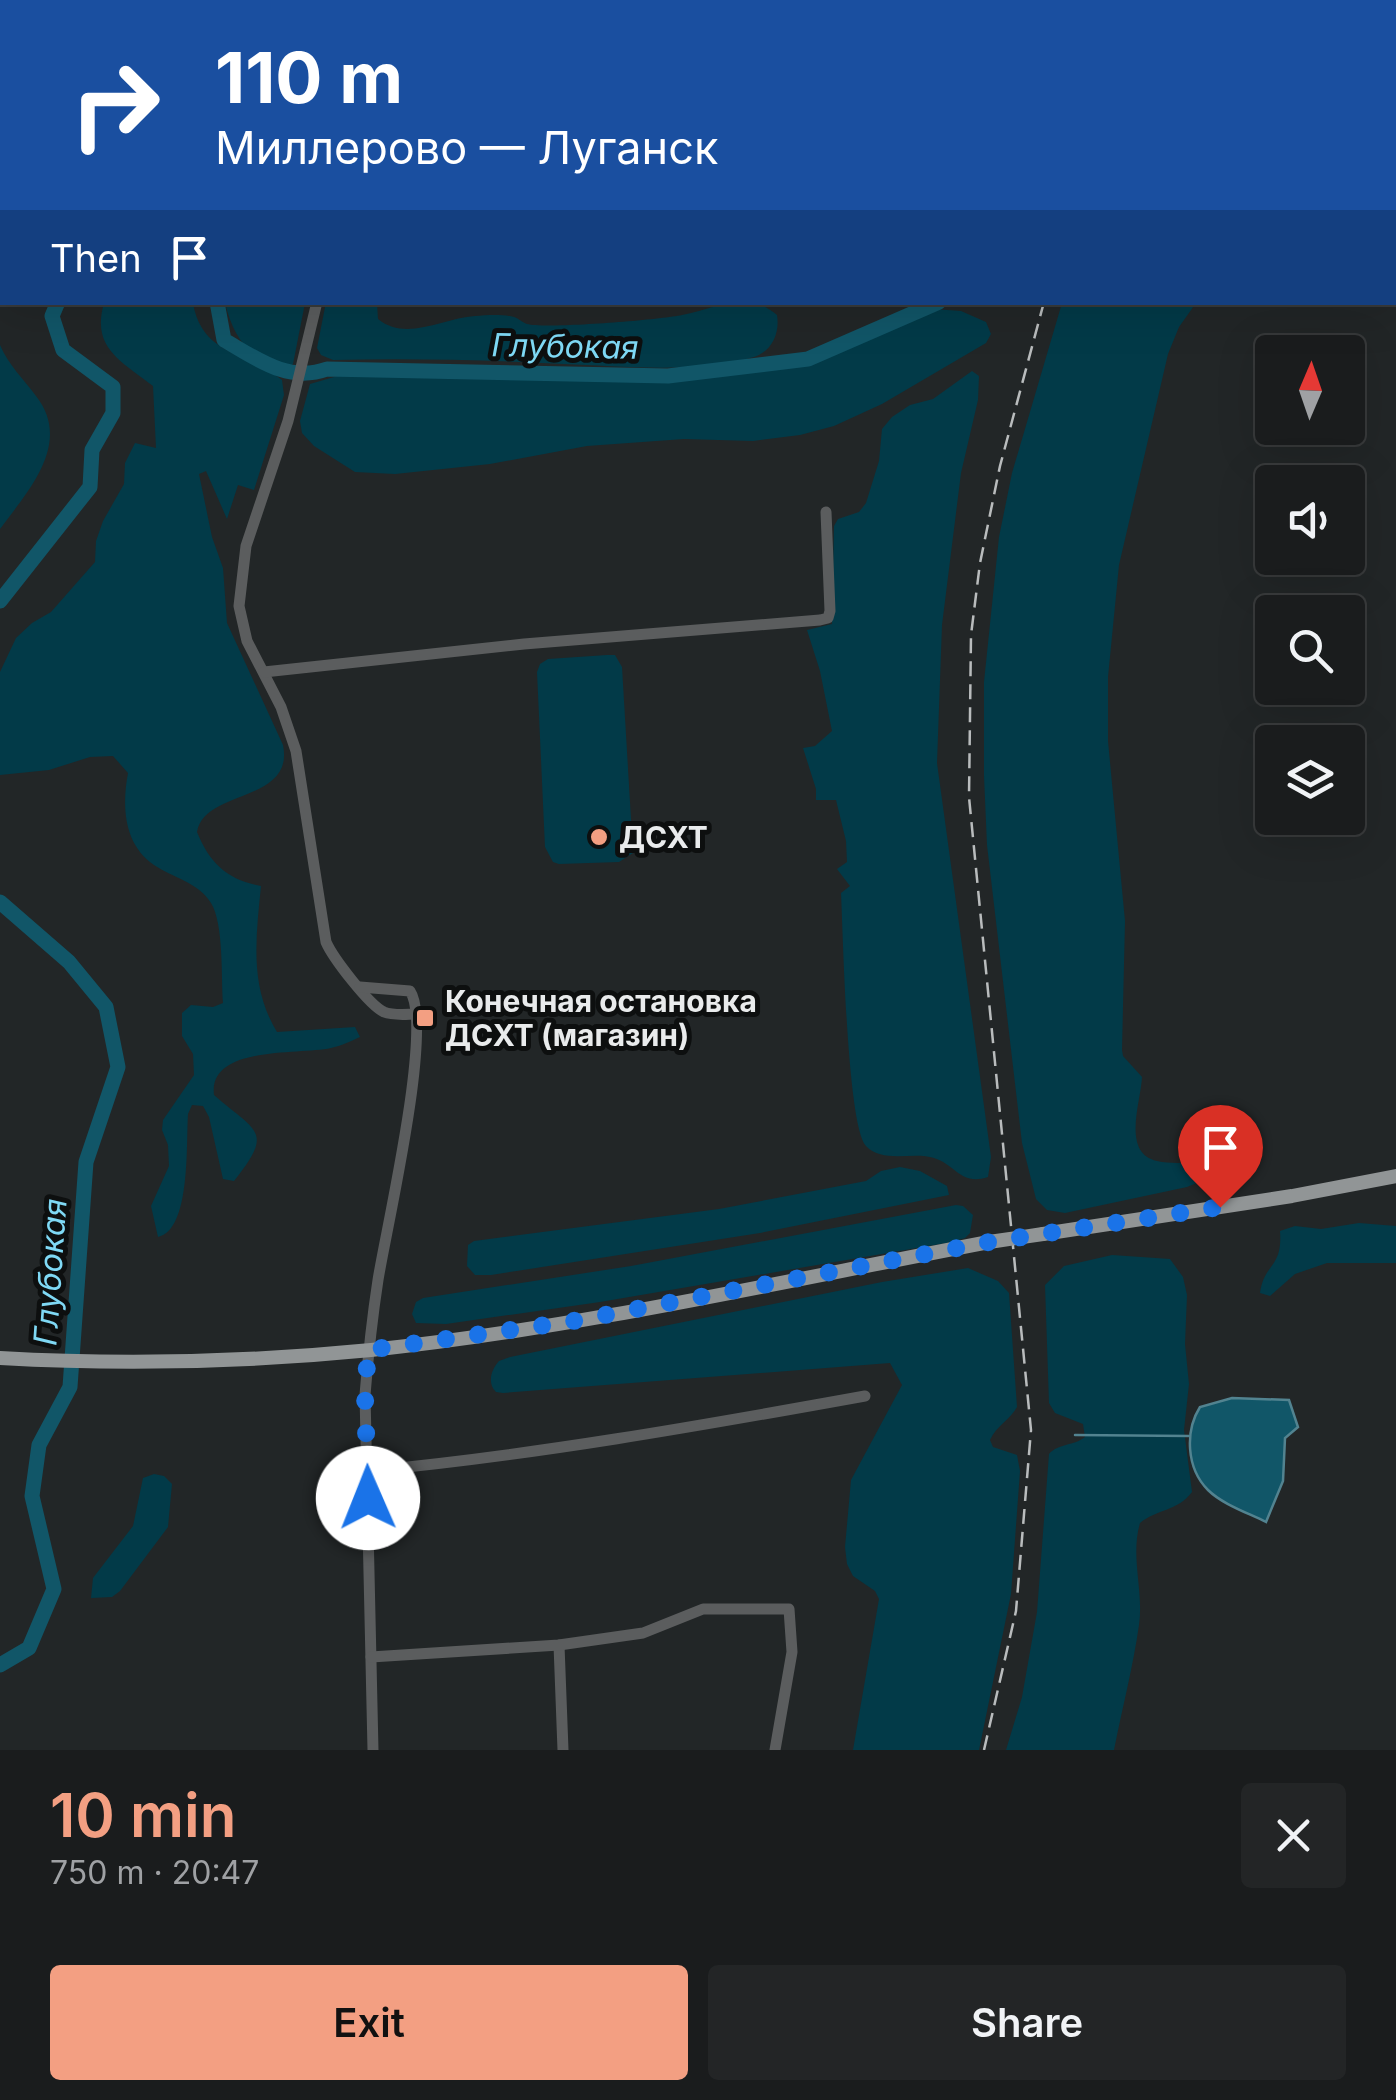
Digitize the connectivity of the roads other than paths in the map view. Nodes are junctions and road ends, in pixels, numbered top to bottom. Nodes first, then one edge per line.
1 (316, 305) edge
2 (826, 512) dead end
3 (264, 672) junction
4 (360, 987) junction
5 (417, 1014) junction
6 (1396, 1176) edge
7 (368, 1350) junction
8 (8, 1359) edge
9 (865, 1396) dead end
10 (368, 1470) junction
11 (559, 1645) junction
12 (371, 1657) junction
13 (373, 1750) edge
14 (563, 1750) edge
15 (775, 1750) edge

1 - 3 street
2 - 3 street
3 - 4 street
4 - 5 street
4 - 5 street
5 - 7 street
6 - 7 main road, bridge
7 - 8 main road
7 - 10 street
9 - 10 street
10 - 12 street
11 - 12 street
11 - 14 street
11 - 15 street
12 - 13 street

